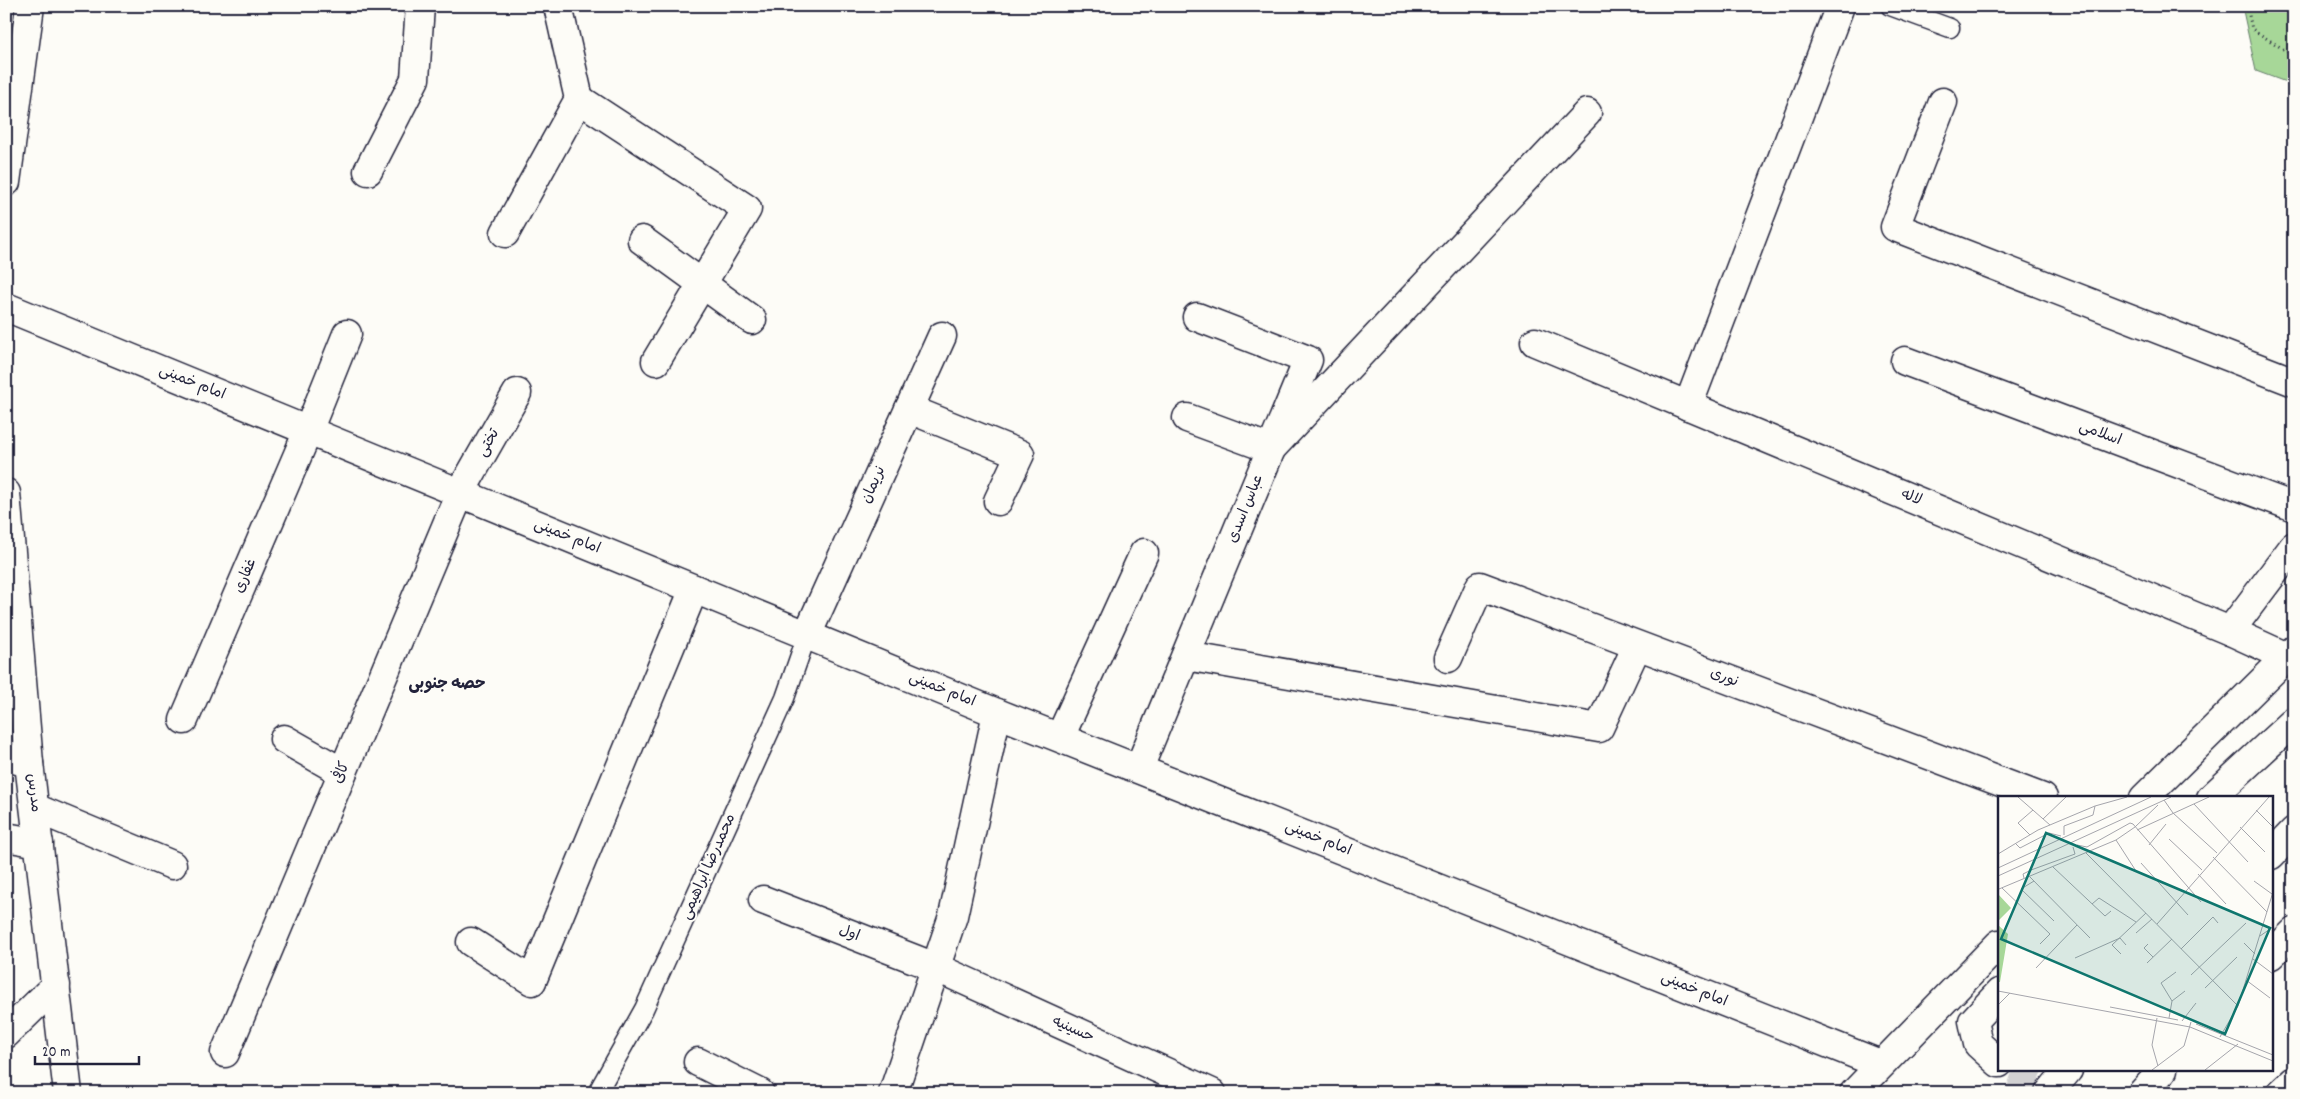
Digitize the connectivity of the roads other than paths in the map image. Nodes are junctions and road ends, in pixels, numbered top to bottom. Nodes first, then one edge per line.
1 (30, 6) edge
2 (420, 6) edge
3 (558, 6) edge
4 (1840, 6) edge
5 (1890, 6) edge
6 (1950, 28) dead end
7 (579, 98) junction
8 (1943, 102) dead end
9 (1587, 113) dead end
10 (368, 171) dead end
11 (6, 182) edge
12 (505, 233) dead end
13 (642, 240) dead end
14 (702, 284) junction
15 (6, 308) edge
16 (1197, 317) dead end
17 (752, 320) dead end
18 (347, 334) dead end
19 (942, 336) dead end
20 (1535, 342) dead end
21 (656, 361) dead end
22 (1905, 361) dead end
23 (2294, 382) edge
24 (517, 393) dead end
25 (1688, 406) junction
26 (909, 409) junction
27 (1187, 418) dead end
28 (308, 431) junction
29 (1271, 449) junction
30 (6, 493) edge
31 (460, 493) junction
32 (998, 501) dead end
33 (2294, 507) edge
34 (2294, 546) edge
35 (9, 550) edge
36 (1144, 553) dead end
37 (694, 589) junction
38 (2230, 631) junction
39 (806, 634) junction
40 (1637, 646) junction
41 (2290, 654) edge
42 (1186, 656) junction
43 (1448, 658) dead end
44 (996, 712) junction
45 (184, 720) dead end
46 (2294, 721) edge
47 (1060, 737) junction
48 (284, 739) dead end
49 (18, 760) edge
50 (1139, 768) junction
51 (342, 772) junction
52 (2038, 796) edge
53 (2146, 796) edge
54 (2213, 796) edge
55 (35, 808) junction
56 (2294, 831) edge
57 (6, 837) edge
58 (39, 843) junction
59 (2272, 854) edge
60 (172, 866) dead end
61 (763, 900) dead end
62 (2294, 932) edge
63 (471, 942) dead end
64 (1998, 945) edge
65 (2272, 955) edge
66 (935, 968) junction
67 (56, 985) junction
68 (1998, 994) edge
69 (6, 1034) edge
70 (225, 1053) dead end
71 (698, 1062) dead end
72 (1998, 1063) edge
73 (1880, 1064) junction
74 (2066, 1072) edge
75 (2161, 1072) edge
76 (2294, 1081) edge
77 (68, 1093) edge
78 (597, 1093) edge
79 (760, 1093) edge
80 (893, 1093) edge
81 (1212, 1093) edge
82 (1854, 1093) edge
83 (2049, 1093) edge
84 (2142, 1093) edge
85 (2281, 1093) edge

1 - 11 main road
2 - 10 main road
3 - 7 main road
4 - 25 main road
5 - 6 lane
7 - 12 main road
7 - 14 main road
8 - 23 main road
9 - 29 main road
13 - 14 main road
14 - 17 main road
14 - 21 main road
15 - 28 main road, امام خمینی
16 - 29 main road, عباس اسدی
18 - 28 main road, غفاری
19 - 26 main road, نریمان
20 - 25 main road, لاله
22 - 33 main road, اسلامی
24 - 31 main road, تختی
25 - 38 main road, لاله
26 - 32 main road
26 - 39 main road, نریمان
27 - 29 main road
28 - 31 main road, امام خمینی
28 - 45 main road, غفاری
29 - 42 main road, عباس اسدی
30 - 35 main road, مدرس
31 - 37 main road, امام خمینی
31 - 51 main road, کافی
34 - 38 main road
35 - 49 main road, مدرس
36 - 47 main road
37 - 39 main road, امام خمینی
37 - 63 main road
38 - 41 main road, لاله
39 - 44 main road, امام خمینی
39 - 78 lane, محمدرضا ابراهیمی
40 - 42 main road
40 - 43 main road, نوری
40 - 52 main road, نوری
41 - 53 main road
42 - 50 main road, عباس اسدی
44 - 47 main road, امام خمینی
44 - 66 main road
46 - 54 main road
47 - 50 main road, امام خمینی
48 - 51 main road
49 - 55 main road, مدرس
50 - 73 main road, امام خمینی
51 - 70 main road, کافی
55 - 58 main road, مدرس
55 - 60 main road
56 - 59 main road
57 - 58 main road
58 - 67 main road, مدرس
61 - 66 main road, اول
62 - 65 main road
64 - 73 main road
66 - 80 main road
66 - 81 main road, حسینیه
67 - 69 main road
67 - 77 main road, مدرس
68 - 72 main road
71 - 79 main road
73 - 82 main road
74 - 83 main road
75 - 84 main road
76 - 85 main road

